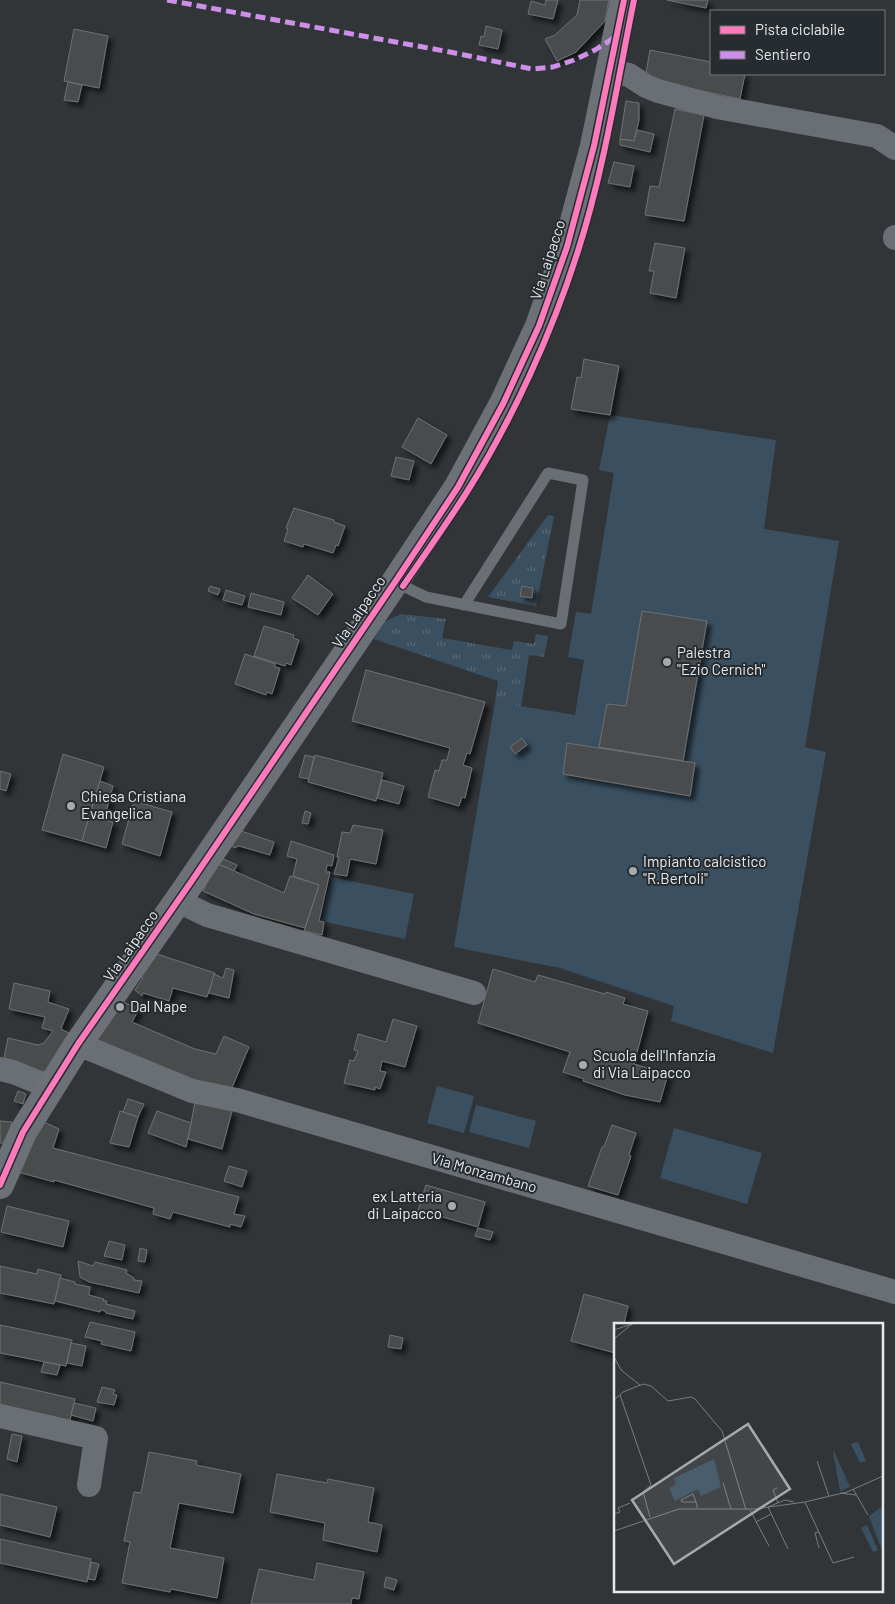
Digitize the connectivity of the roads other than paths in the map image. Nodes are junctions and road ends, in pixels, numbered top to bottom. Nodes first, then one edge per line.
1 (624, 0) edge
2 (610, 71) junction
3 (895, 148) edge
4 (395, 582) junction
5 (464, 605) junction
6 (178, 901) junction
7 (474, 993) dead end
8 (78, 1044) junction
9 (0, 1069) edge
10 (50, 1086) junction
11 (0, 1185) edge
12 (895, 1292) edge
13 (0, 1416) edge
14 (89, 1485) dead end

1 - 2 street, Via Laipacco
2 - 3 street
2 - 4 street, Via Laipacco
4 - 5 lane
4 - 6 street, Via Laipacco
5 - 5 lane
6 - 7 street
6 - 8 street, Via Laipacco
8 - 10 street, Via Laipacco
8 - 12 street, Via Monzambano
9 - 10 street
10 - 11 street, Via Laipacco
13 - 14 street

